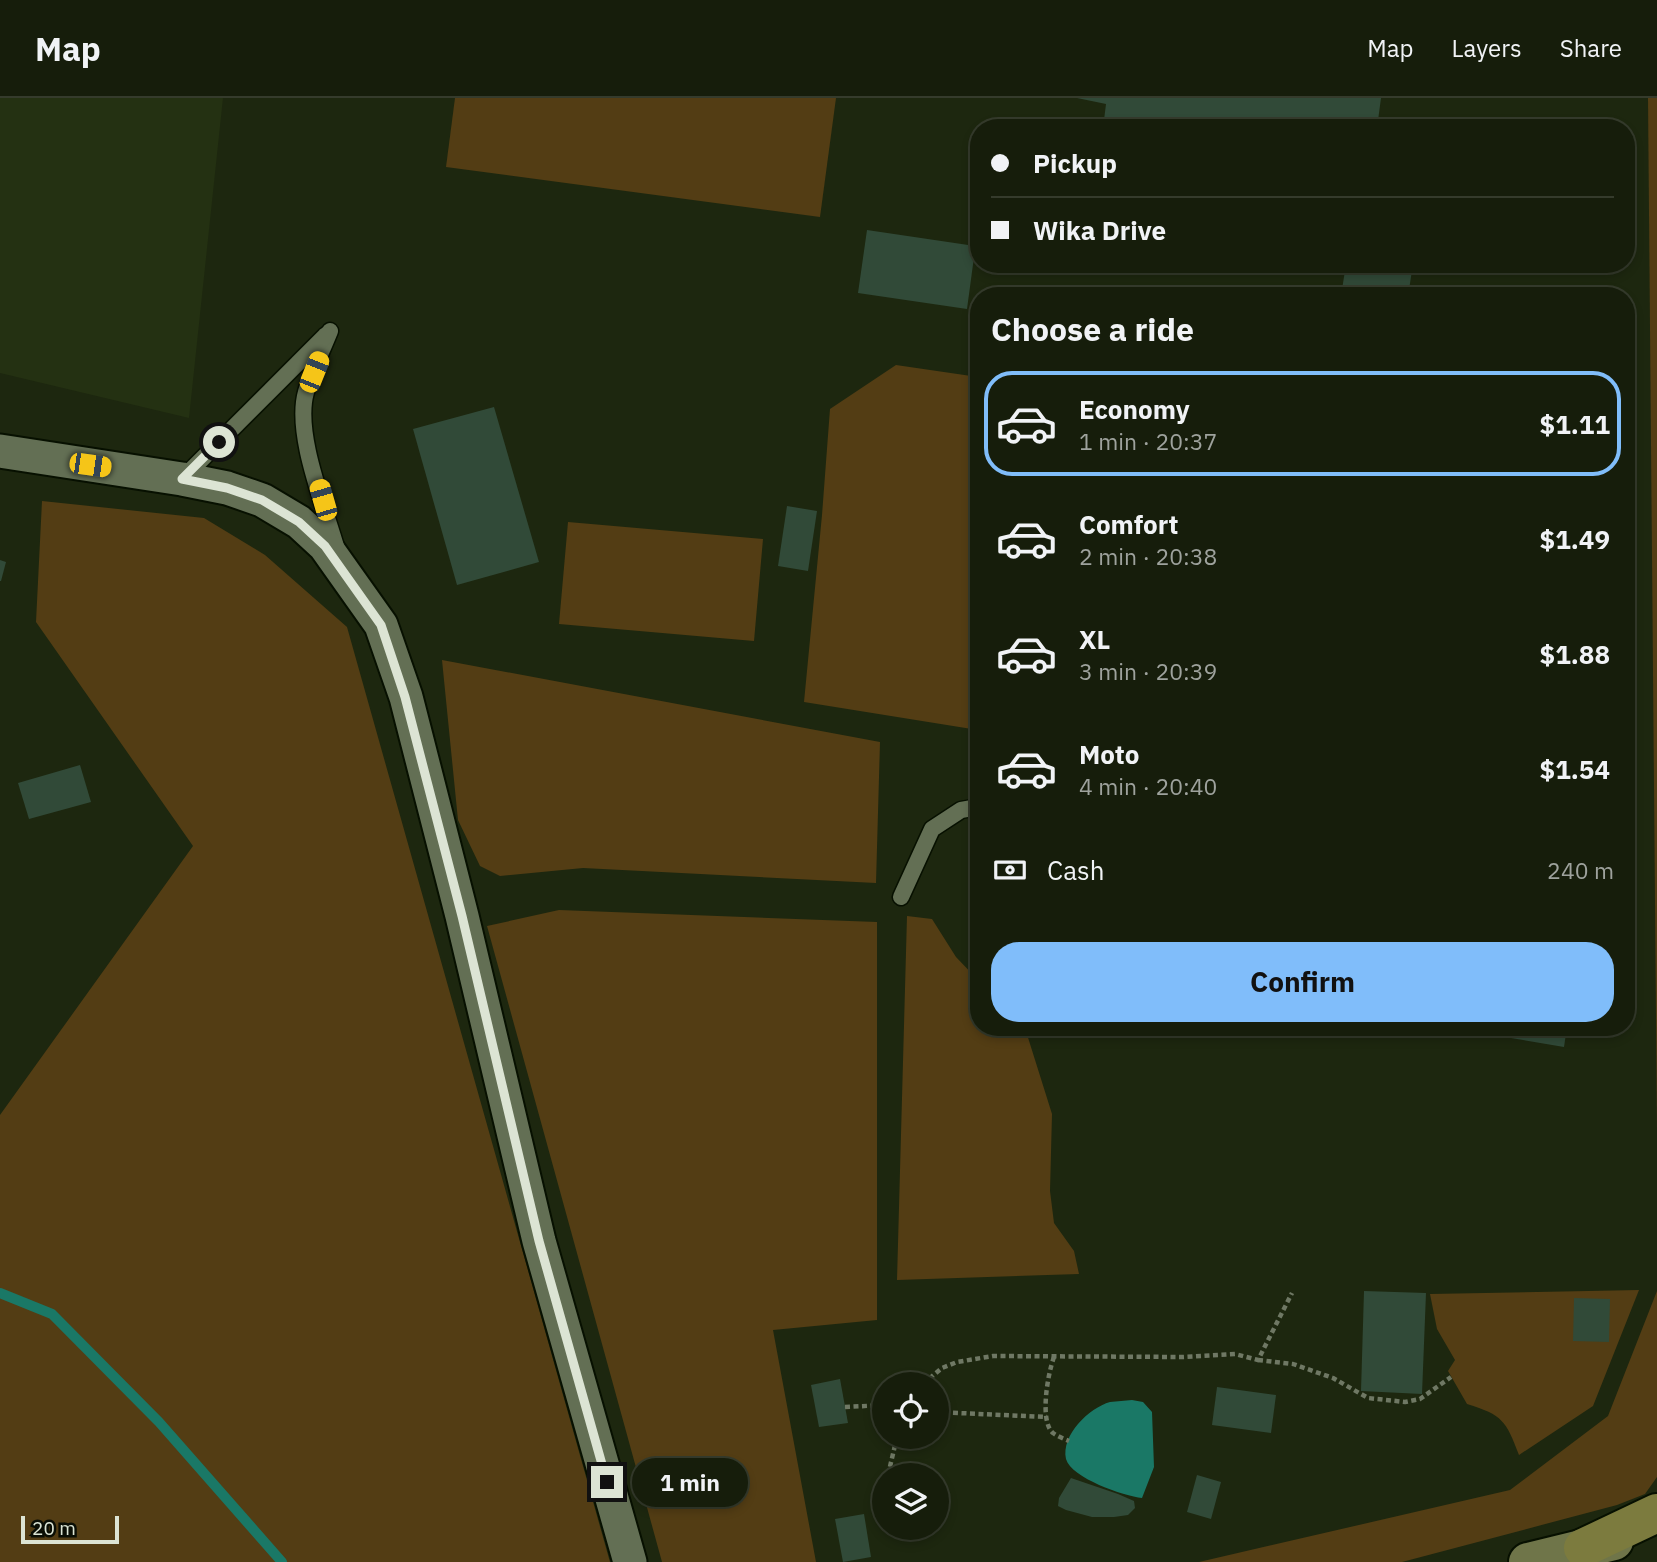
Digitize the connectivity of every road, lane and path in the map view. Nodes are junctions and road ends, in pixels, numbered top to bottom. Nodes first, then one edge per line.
1 (0, 451) edge
2 (182, 479) junction
3 (344, 573) junction
4 (970, 808) edge
5 (901, 897) dead end
6 (1292, 1293) dead end
7 (1054, 1357) junction
8 (1258, 1360) junction
9 (937, 1372) edge
10 (1451, 1377) dead end
11 (872, 1406) edge
12 (845, 1407) dead end
13 (949, 1413) edge
14 (1047, 1417) junction
15 (1069, 1441) dead end
16 (1657, 1513) edge
17 (1657, 1531) edge
18 (1583, 1548) junction
19 (630, 1562) edge
20 (1528, 1562) edge

1 - 2 street
2 - 3 street
2 - 3 lane
3 - 19 street
4 - 5 lane
6 - 8 path
7 - 8 path
7 - 9 path
7 - 14 path
8 - 10 path
11 - 12 path
13 - 14 path
14 - 15 path
16 - 18 main road
17 - 18 main road
18 - 20 main road

